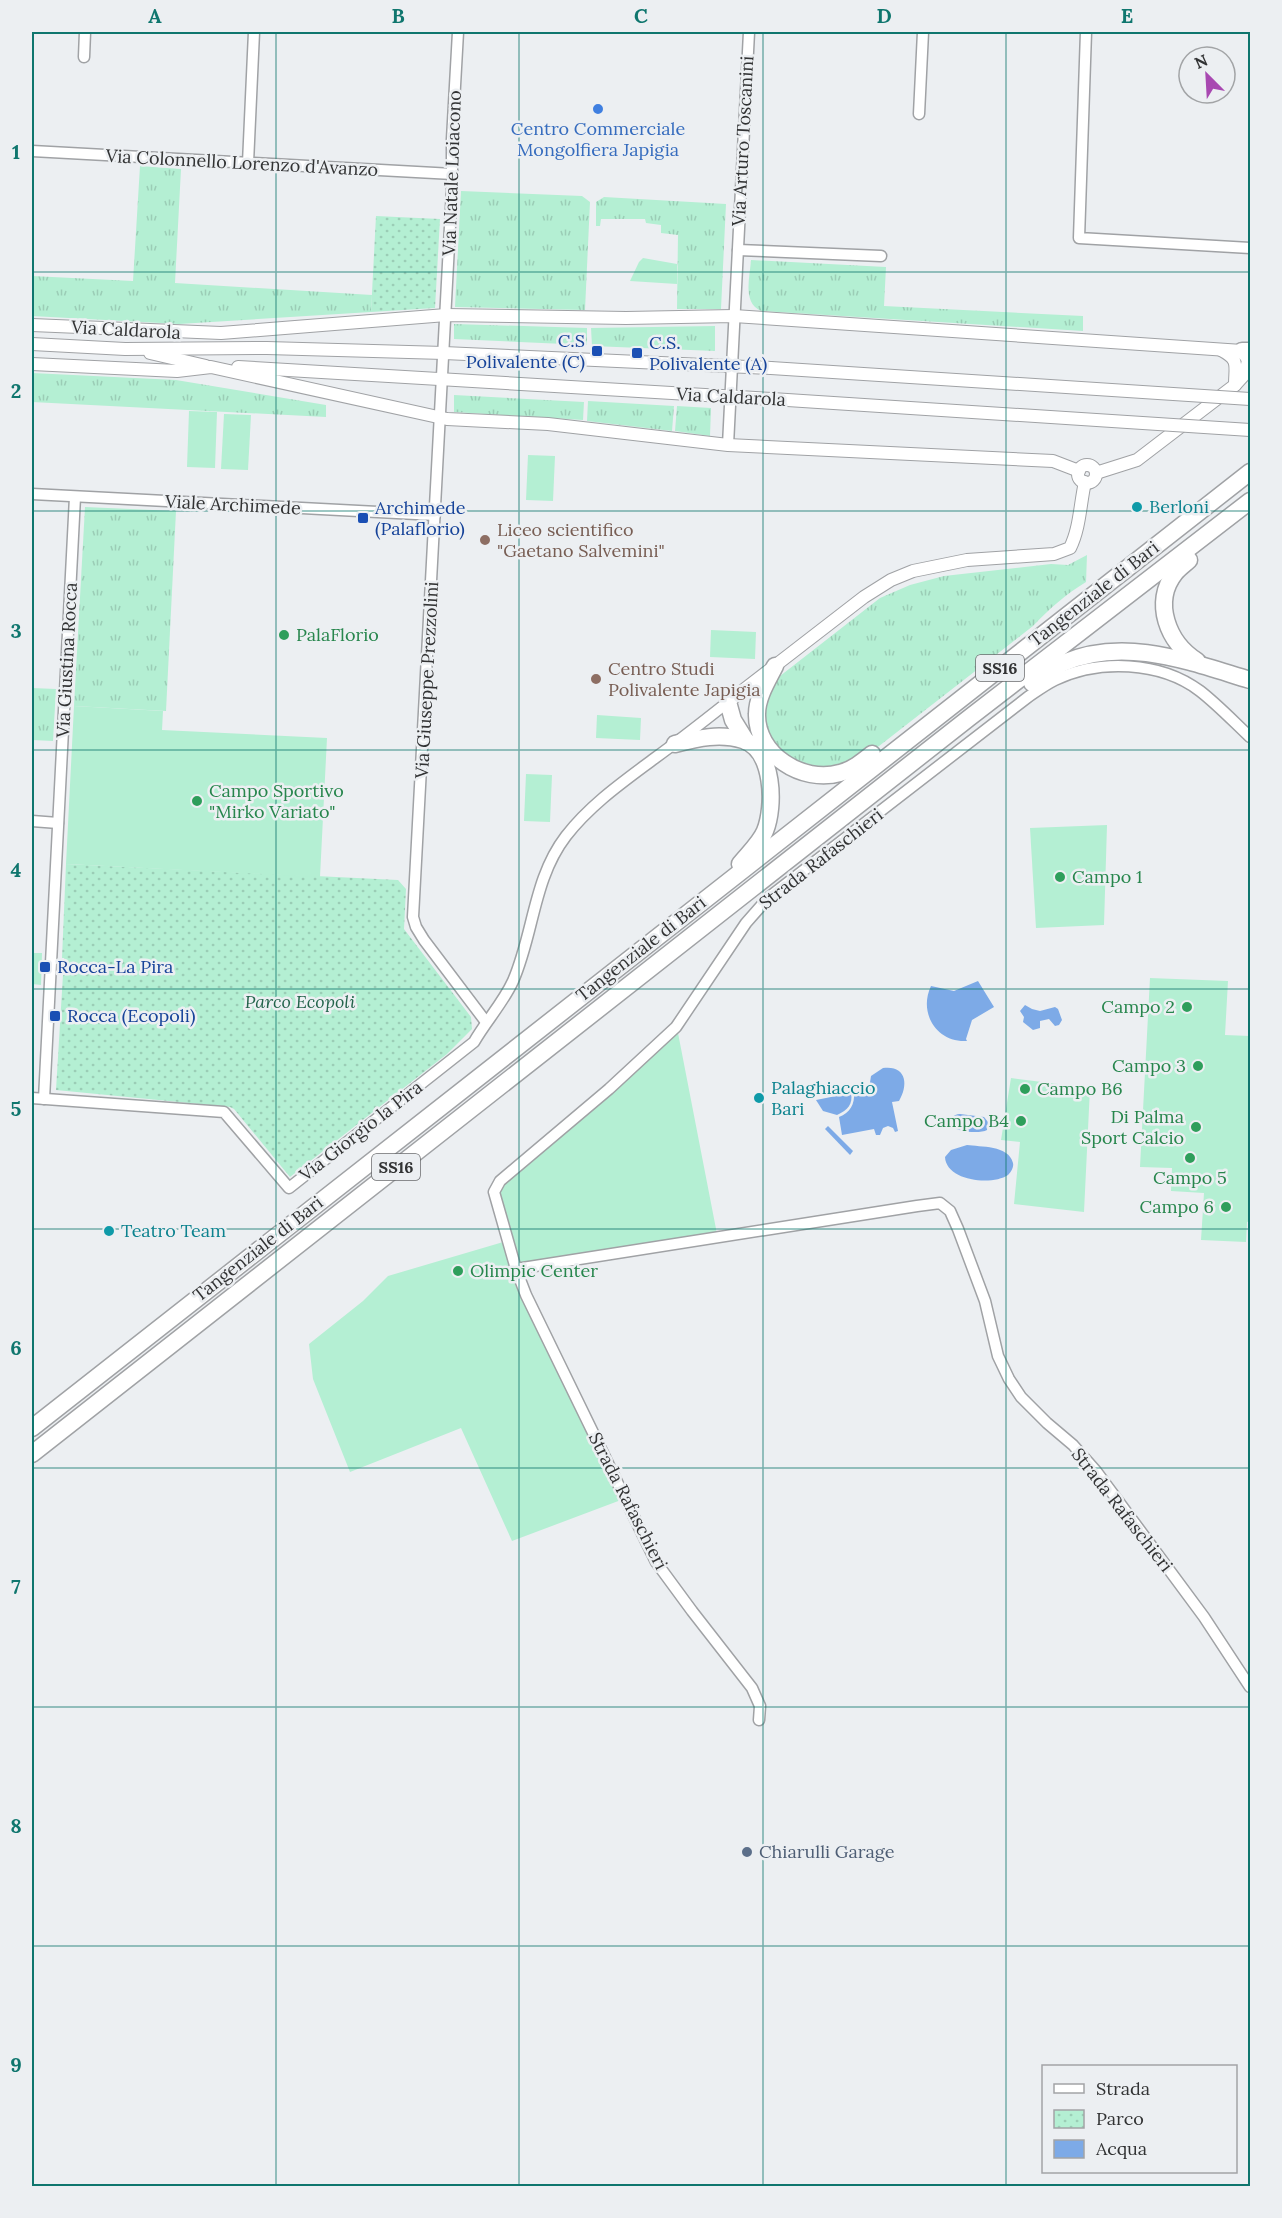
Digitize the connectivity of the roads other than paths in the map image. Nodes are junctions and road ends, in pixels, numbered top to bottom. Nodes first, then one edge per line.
1 (85, 32) edge
2 (254, 32) edge
3 (458, 32) edge
4 (749, 32) edge
5 (923, 32) edge
6 (1086, 32) edge
7 (84, 57) dead end
8 (919, 114) dead end
9 (32, 151) edge
10 (248, 164) junction
11 (453, 174) junction
12 (1251, 248) edge
13 (738, 250) junction
14 (881, 256) dead end
15 (446, 315) junction
16 (734, 316) junction
17 (32, 325) edge
18 (221, 333) junction
19 (32, 344) edge
20 (267, 348) junction
21 (125, 349) junction
22 (1220, 349) junction
23 (1246, 351) edge
24 (444, 353) junction
25 (32, 364) edge
26 (733, 365) junction
27 (211, 367) junction
28 (442, 380) junction
29 (1235, 385) junction
30 (730, 397) junction
31 (1251, 399) edge
32 (439, 417) junction
33 (1251, 430) edge
34 (728, 445) junction
35 (1251, 472) edge
36 (1082, 477) junction
37 (32, 494) edge
38 (75, 496) junction
39 (1246, 505) edge
40 (435, 515) junction
41 (775, 666) junction
42 (1208, 667) junction
43 (1251, 680) edge
44 (728, 702) junction
45 (957, 702) junction
46 (969, 718) junction
47 (758, 725) junction
48 (1251, 737) edge
49 (746, 741) junction
50 (675, 744) junction
51 (32, 821) edge
52 (58, 822) junction
53 (726, 883) junction
54 (486, 1022) junction
55 (32, 1098) edge
56 (45, 1100) junction
57 (516, 1269) junction
58 (32, 1428) edge
59 (32, 1454) edge
60 (1251, 1687) edge
61 (759, 1720) dead end

1 - 7 street
2 - 10 street
3 - 11 street, Via Natale Loiacono
4 - 13 street, Via Arturo Toscanini
5 - 8 street
6 - 12 street
9 - 10 street, Via Colonnello Lorenzo d'Avanzo
10 - 11 street, Via Colonnello Lorenzo d'Avanzo
11 - 15 street, Via Natale Loiacono
13 - 14 street, Via Arturo Toscanini
13 - 16 street, Via Arturo Toscanini
15 - 16 street, Via Caldarola
15 - 18 street, Via Caldarola
15 - 24 street, Via Giuseppe Prezzolini
16 - 22 street, Via Caldarola
16 - 26 street, Via Arturo Toscanini
17 - 18 street, Via Caldarola
18 - 20 street, Via Caldarola
19 - 21 street, Via Caldarola
20 - 21 street, Via Caldarola
20 - 24 street, Via Caldarola
21 - 27 street, Via Caldarola
22 - 23 street, Via Caldarola
22 - 29 street
23 - 29 street
24 - 26 street, Via Caldarola
24 - 28 street, Via Giuseppe Prezzolini
25 - 27 street, Via Caldarola
26 - 30 street, Via Arturo Toscanini
26 - 31 street, Via Caldarola, bridge
27 - 28 street, Via Caldarola
27 - 32 street, Via Caldarola
28 - 30 street, Via Caldarola
28 - 32 street, Via Giuseppe Prezzolini
29 - 36 street
30 - 33 street, Via Caldarola, bridge
30 - 34 street, Via Arturo Toscanini
32 - 34 street, Via Caldarola
32 - 40 street, Via Giuseppe Prezzolini
34 - 36 street, Via Caldarola
35 - 45 highway, Tangenziale di Bari / SS16
36 - 41 street
37 - 38 street, Viale Archimede
38 - 40 street, Viale Archimede
38 - 52 street, Via Giustina Rocca
39 - 42 highway
39 - 46 highway, Tangenziale di Bari / SS16
40 - 54 street, Via Giuseppe Prezzolini
41 - 44 street
41 - 47 highway
42 - 43 highway
42 - 46 highway
44 - 47 highway
44 - 49 highway
44 - 50 street
45 - 47 highway
45 - 53 highway, Tangenziale di Bari / SS16
46 - 59 highway, Tangenziale di Bari / SS16
48 - 57 street, Strada Rafaschieri
49 - 50 highway
49 - 53 highway
50 - 54 street
51 - 52 street
52 - 56 street, Via Giustina Rocca
53 - 58 highway, Tangenziale di Bari / SS16
54 - 56 street, Via Giorgio la Pira
55 - 56 street, Via Giorgio la Pira
57 - 60 street, Strada Rafaschieri
57 - 61 street, Strada Rafaschieri

